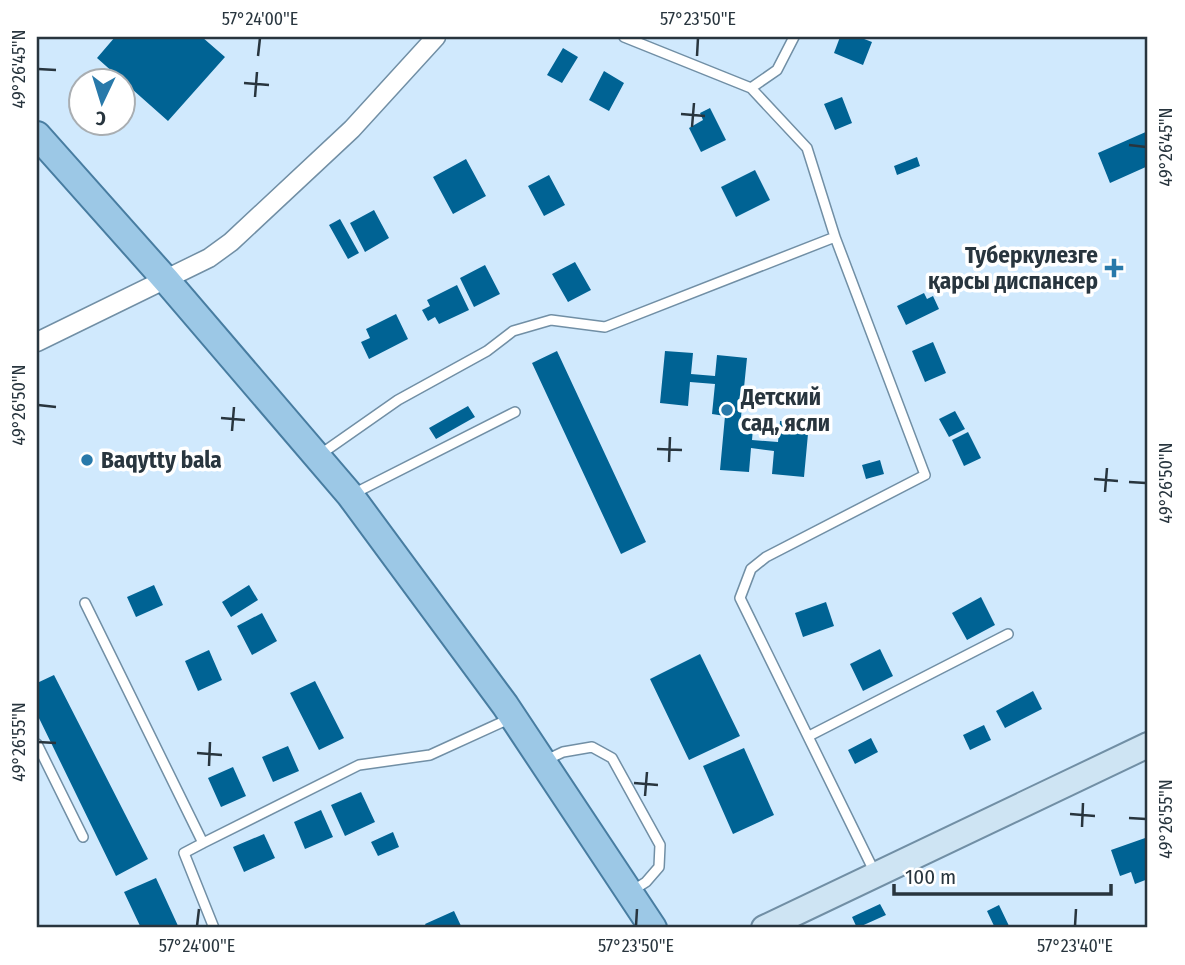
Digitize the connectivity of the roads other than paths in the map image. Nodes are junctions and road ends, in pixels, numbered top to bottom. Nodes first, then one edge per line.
1 (436, 37) edge
2 (624, 37) edge
3 (794, 37) edge
4 (751, 88) junction
5 (37, 135) edge
6 (835, 237) junction
7 (166, 280) junction
8 (37, 342) edge
9 (515, 412) dead end
10 (316, 457) junction
11 (350, 495) junction
12 (85, 603) dead end
13 (1008, 634) dead end
14 (513, 717) junction
15 (809, 736) junction
16 (37, 744) edge
17 (1148, 745) edge
18 (542, 761) junction
19 (83, 837) dead end
20 (203, 843) junction
21 (876, 875) junction
22 (629, 892) junction
23 (214, 928) edge
24 (653, 928) edge
25 (764, 928) edge

1 - 7 street
2 - 4 lane
3 - 4 lane
4 - 6 lane
5 - 7 main road
6 - 10 lane
6 - 15 lane
7 - 8 street
7 - 10 main road
9 - 11 lane
10 - 11 main road
11 - 14 main road
12 - 20 lane
13 - 15 lane
14 - 18 main road
14 - 20 lane
15 - 21 lane
16 - 19 lane
17 - 21 street
18 - 22 main road
18 - 22 lane
20 - 23 lane
21 - 25 street
22 - 24 main road

